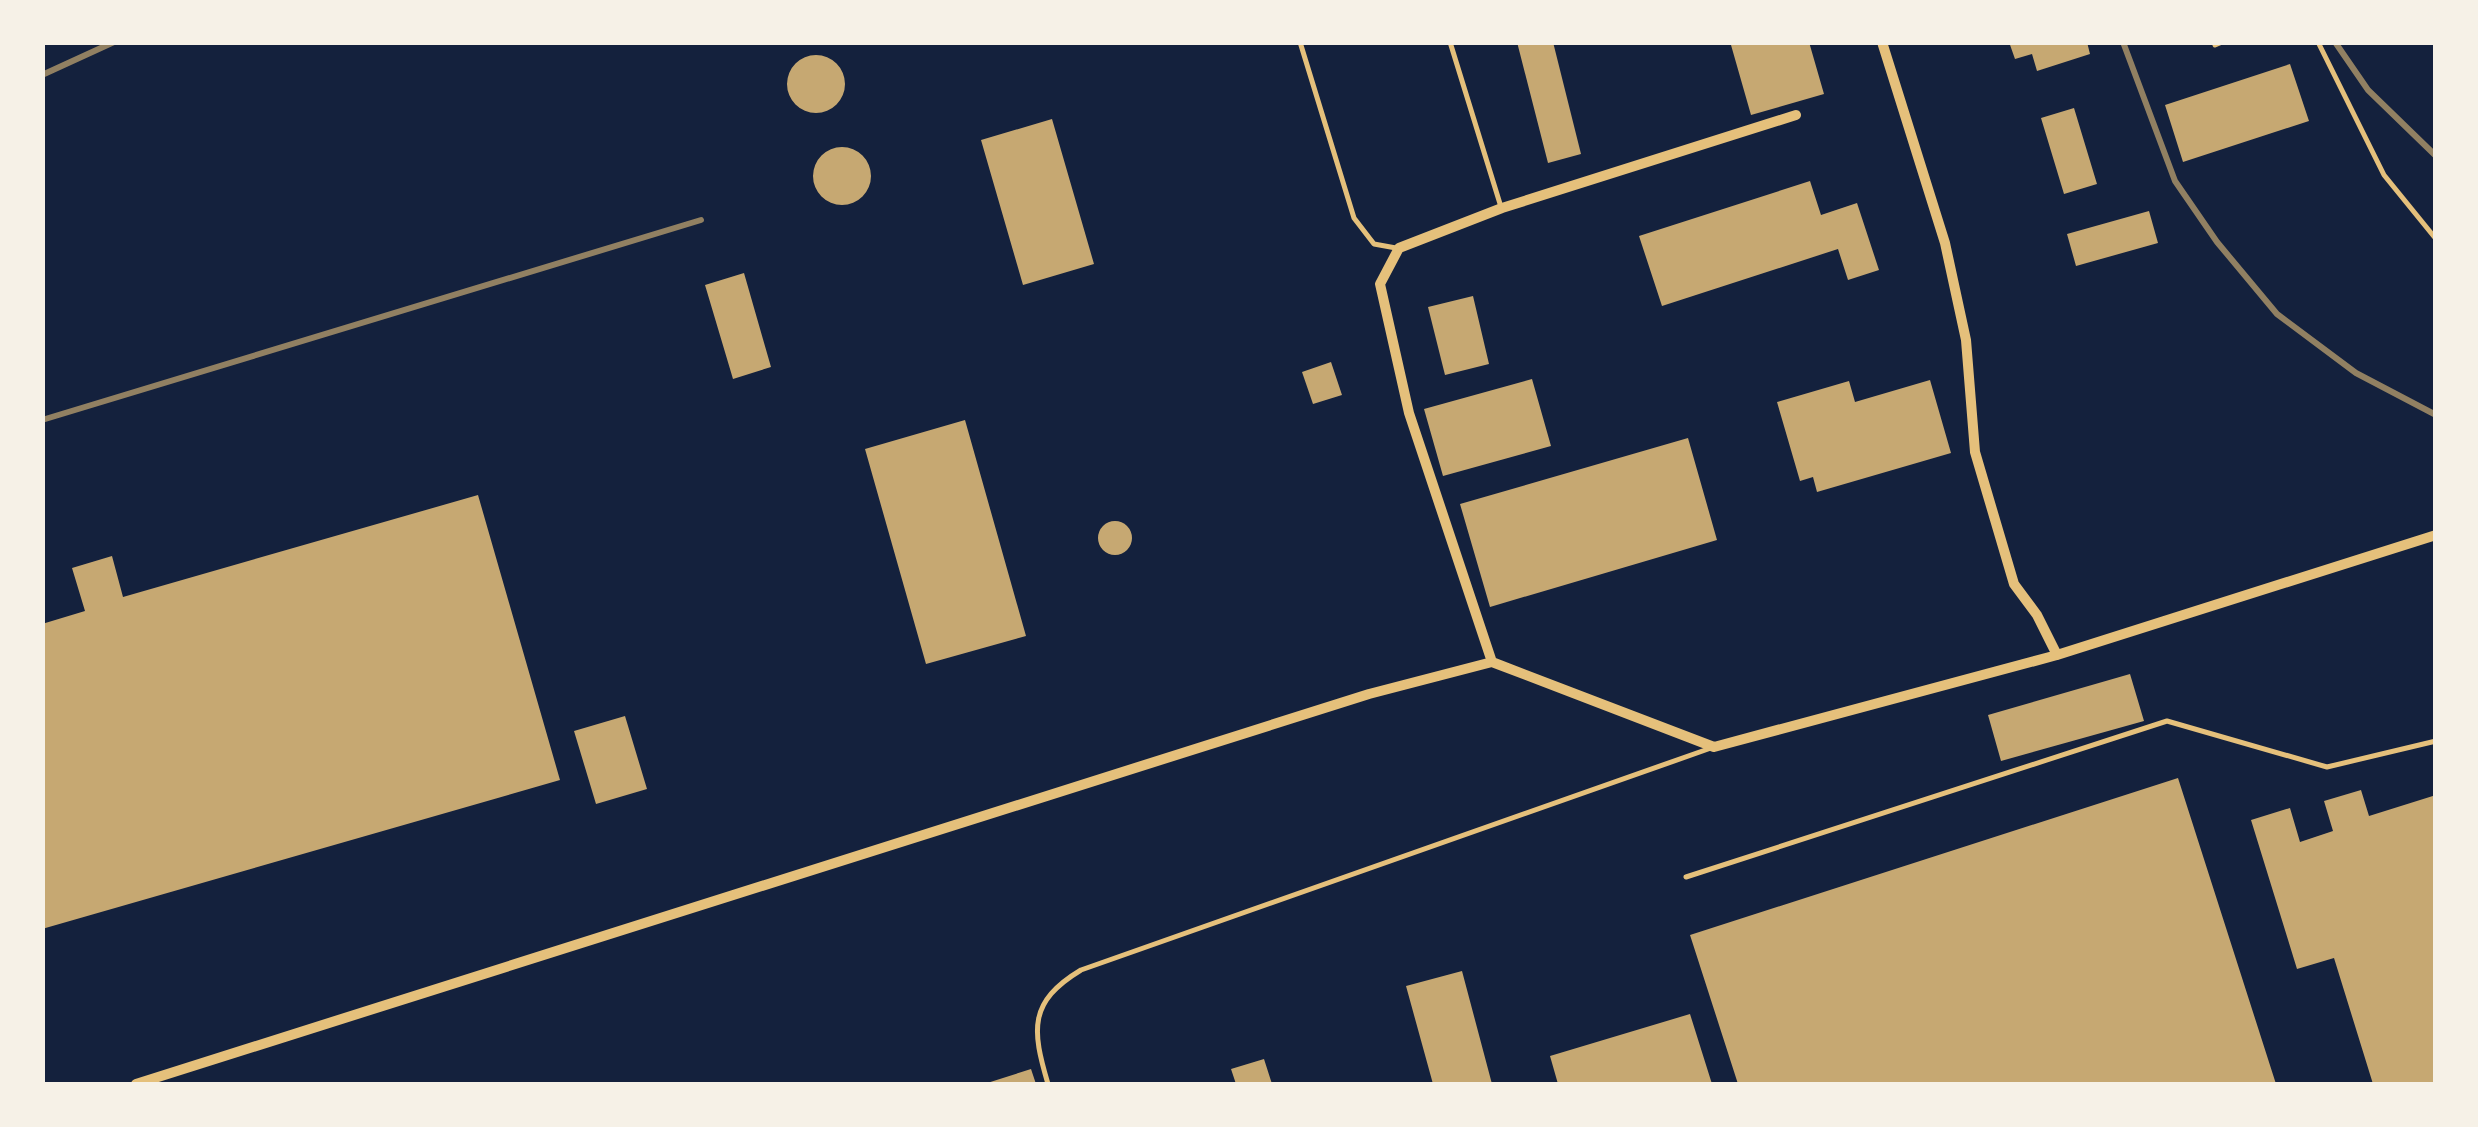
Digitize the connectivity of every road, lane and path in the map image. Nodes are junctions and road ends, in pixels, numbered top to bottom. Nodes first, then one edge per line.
1 (1300, 42) edge
2 (1450, 42) edge
3 (1882, 42) edge
4 (2318, 42) edge
5 (1796, 116) dead end
6 (1502, 208) junction
7 (2436, 238) edge
8 (1400, 248) junction
9 (2436, 534) edge
10 (2057, 655) junction
11 (1492, 662) junction
12 (2436, 741) edge
13 (1714, 747) junction
14 (1686, 877) dead end
15 (136, 1084) edge
16 (1048, 1084) edge

1 - 8 lane
2 - 6 lane
3 - 10 street
4 - 7 lane
5 - 6 street
6 - 8 street
8 - 11 street
9 - 10 street
10 - 13 street
11 - 13 street
11 - 15 street
12 - 14 lane
13 - 16 lane

